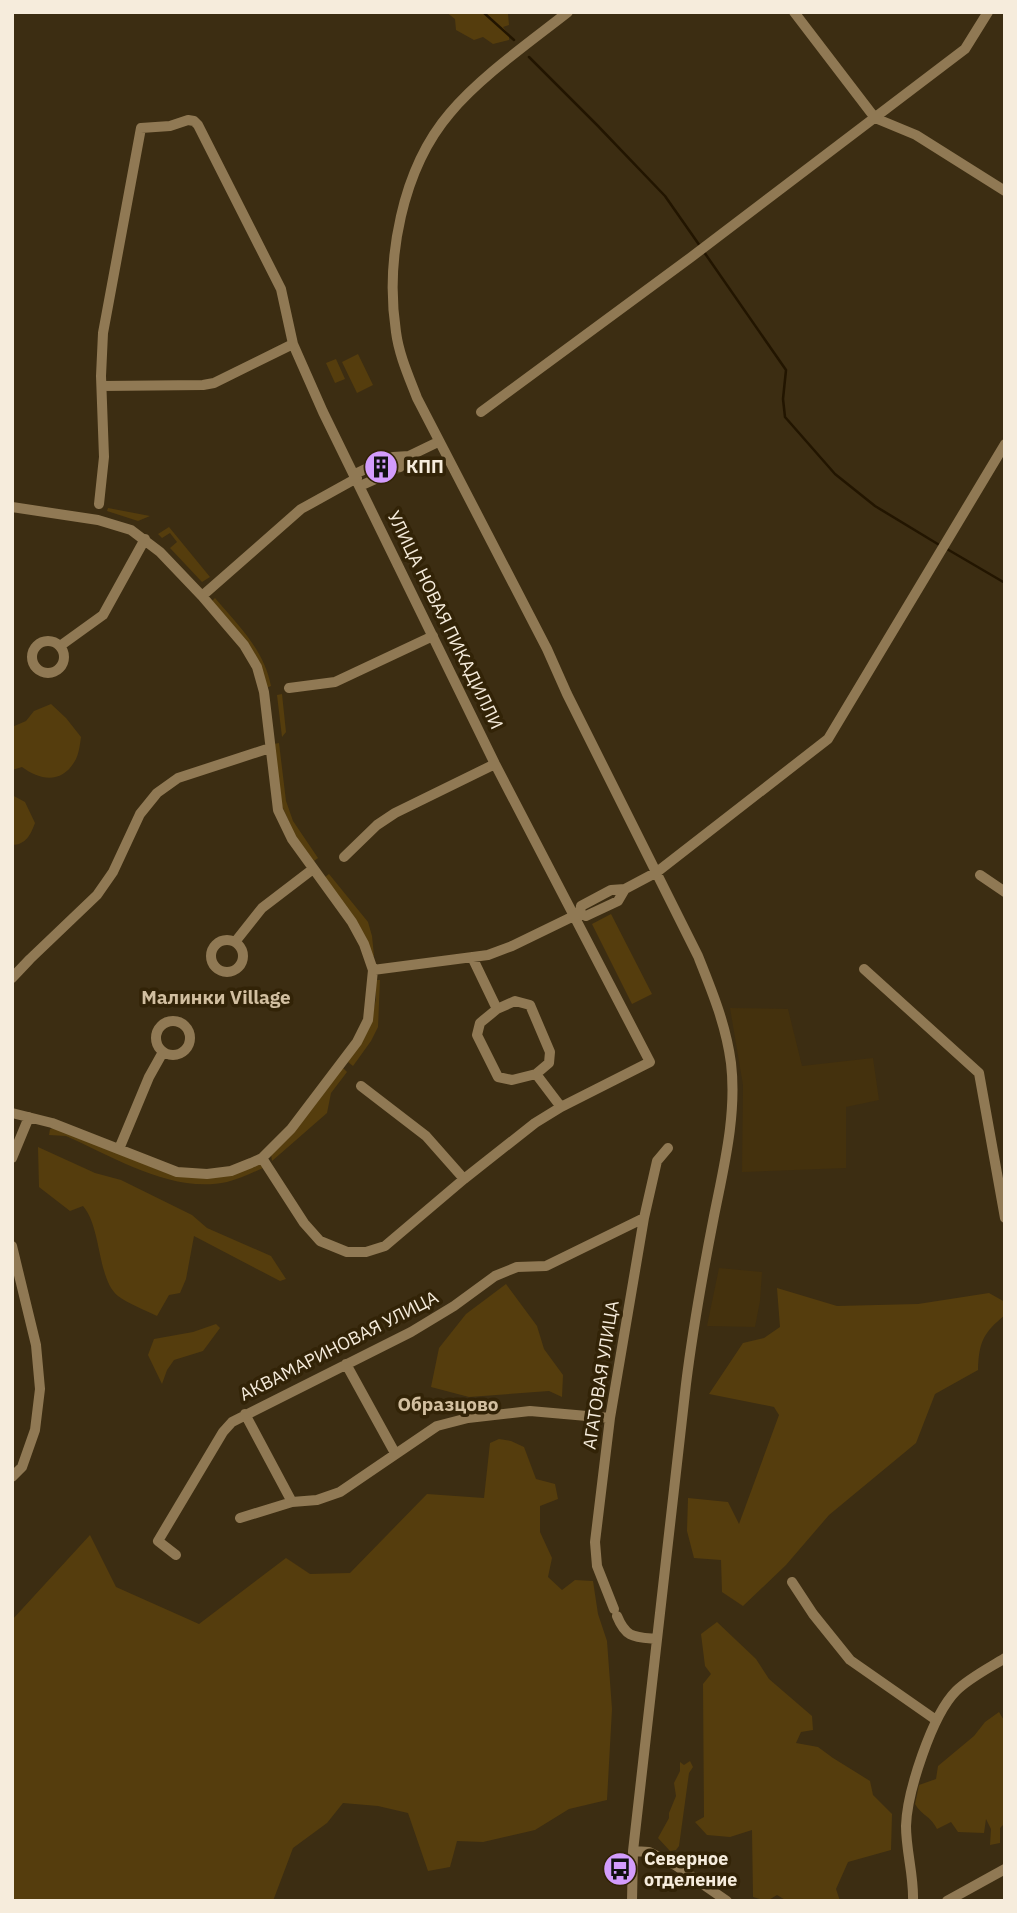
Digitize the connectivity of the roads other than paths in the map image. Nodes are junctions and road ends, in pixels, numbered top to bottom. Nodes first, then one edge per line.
1 (568, 12) edge
2 (793, 12) edge
3 (988, 12) edge
4 (875, 118) junction
5 (1005, 191) edge
6 (293, 344) junction
7 (102, 386) junction
8 (481, 412) dead end
9 (438, 442) junction
10 (1005, 444) edge
11 (409, 456) junction
12 (393, 457) tunnel mouth
13 (374, 465) tunnel mouth
14 (400, 467) tunnel mouth
15 (380, 477) tunnel mouth
16 (357, 479) junction
17 (99, 504) dead end
18 (12, 507) edge
19 (145, 539) junction
20 (202, 596) junction
21 (433, 636) junction
22 (60, 646) dead end
23 (289, 688) dead end
24 (270, 748) junction
25 (495, 764) junction
26 (344, 857) dead end
27 (313, 869) junction
28 (657, 872) junction
29 (980, 875) dead end
30 (1005, 892) edge
31 (577, 914) junction
32 (235, 942) dead end
33 (472, 957) junction
34 (864, 969) dead end
35 (373, 970) junction
36 (12, 978) edge
37 (497, 1009) junction
38 (163, 1052) dead end
39 (536, 1074) junction
40 (362, 1086) dead end
41 (561, 1107) junction
42 (12, 1113) edge
43 (29, 1117) junction
44 (667, 1148) dead end
45 (119, 1149) junction
46 (12, 1158) edge
47 (262, 1158) junction
48 (464, 1179) junction
49 (645, 1218) junction
50 (1005, 1218) edge
51 (12, 1246) edge
52 (16, 1280) edge
53 (346, 1364) junction
54 (245, 1415) junction
55 (610, 1418) junction
56 (395, 1453) junction
57 (12, 1477) edge
58 (292, 1502) junction
59 (240, 1518) dead end
60 (176, 1555) dead end
61 (792, 1582) dead end
62 (656, 1639) junction
63 (1005, 1658) edge
64 (936, 1720) junction
65 (633, 1851) junction
66 (1005, 1869) edge
67 (632, 1901) edge
68 (727, 1901) edge
69 (913, 1901) edge
70 (947, 1901) edge

1 - 9 street
2 - 4 street
3 - 4 street
4 - 5 street
4 - 8 street
6 - 7 street
6 - 7 street, УЛИЦА НОВАЯ ПИКАДИЛЛИ
6 - 16 street, УЛИЦА НОВАЯ ПИКАДИЛЛИ
7 - 17 street
9 - 11 street
9 - 28 street
10 - 28 street
11 - 12 street
11 - 14 street
13 - 16 street
15 - 16 street
16 - 20 street
16 - 21 street, УЛИЦА НОВАЯ ПИКАДИЛЛИ
18 - 19 street
19 - 20 street
19 - 22 street
20 - 24 street
21 - 23 street
21 - 25 street, УЛИЦА НОВАЯ ПИКАДИЛЛИ
24 - 27 street
24 - 36 street
25 - 26 street
25 - 31 street, УЛИЦА НОВАЯ ПИКАДИЛЛИ
27 - 32 street
27 - 35 street
28 - 31 street
28 - 62 street
29 - 30 street
31 - 33 street
31 - 41 street, УЛИЦА НОВАЯ ПИКАДИЛЛИ
33 - 35 street
33 - 37 street
34 - 50 street
35 - 47 street
37 - 39 street
37 - 39 street
38 - 45 street
39 - 41 street
40 - 48 street
41 - 48 street
42 - 43 street
43 - 45 street
43 - 46 street
44 - 49 street, АГАТОВАЯ УЛИЦА
45 - 47 street
47 - 48 street
49 - 53 street, АКВАМАРИНОВАЯ УЛИЦА
49 - 55 street, АГАТОВАЯ УЛИЦА
51 - 52 street
52 - 57 street
53 - 54 street, АКВАМАРИНОВАЯ УЛИЦА
53 - 56 street
54 - 58 street
54 - 60 street, АКВАМАРИНОВАЯ УЛИЦА
55 - 56 street
55 - 62 street, АГАТОВАЯ УЛИЦА
56 - 58 street
58 - 59 street
61 - 64 street
62 - 65 street
63 - 64 street
64 - 69 street
65 - 67 street
65 - 68 street
66 - 70 street

